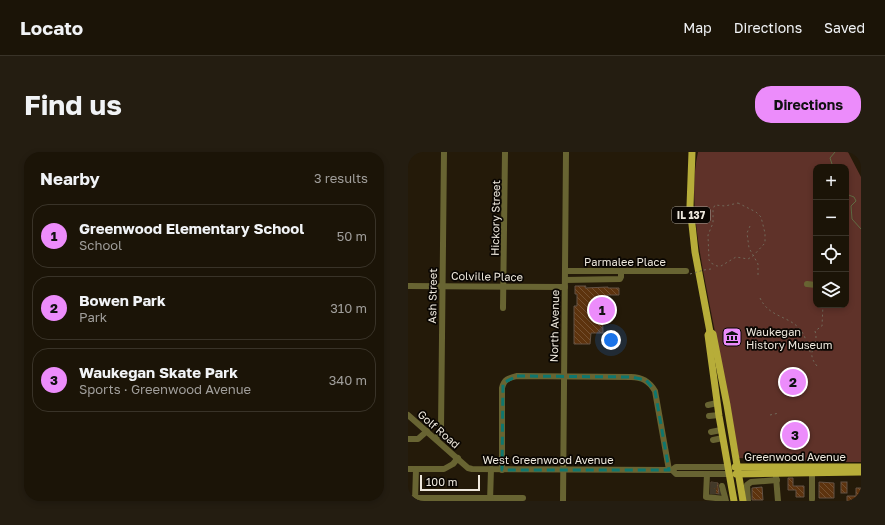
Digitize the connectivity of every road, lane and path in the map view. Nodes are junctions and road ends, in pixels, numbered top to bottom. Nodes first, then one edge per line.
1 (444, 152) edge
2 (505, 152) edge
3 (566, 152) edge
4 (692, 152) edge
5 (750, 226) dead end
6 (753, 256) junction
7 (712, 269) dead end
8 (565, 271) junction
9 (621, 271) junction
10 (688, 272) joint
11 (758, 276) dead end
12 (565, 280) junction
13 (807, 284) dead end
14 (813, 285) edge
15 (408, 286) edge
16 (442, 286) junction
17 (504, 287) junction
18 (565, 287) junction
19 (760, 298) dead end
20 (503, 308) dead end
21 (824, 308) edge
22 (710, 332) junction
23 (811, 354) junction
24 (817, 366) dead end
25 (564, 376) junction
26 (717, 403) junction
27 (708, 404) dead end
28 (780, 413) dead end
29 (408, 415) edge
30 (719, 415) junction
31 (770, 415) dead end
32 (709, 416) dead end
33 (427, 431) junction
34 (711, 432) dead end
35 (722, 434) junction
36 (408, 439) edge
37 (436, 439) junction
38 (713, 440) dead end
39 (458, 458) junction
40 (861, 467) edge
41 (408, 469) edge
42 (416, 469) junction
43 (491, 470) junction
44 (502, 470) junction
45 (563, 470) junction
46 (671, 470) junction
47 (729, 471) junction
48 (739, 471) junction
49 (861, 472) edge
50 (812, 473) junction
51 (707, 474) junction
52 (776, 477) junction
53 (759, 478) junction
54 (723, 494) edge
55 (408, 498) edge
56 (523, 498) dead end
57 (745, 498) edge
58 (415, 499) edge
59 (490, 499) edge
60 (812, 499) dead end
61 (563, 501) edge
62 (734, 501) edge
63 (778, 501) edge

1 - 16 street, Ash Street
2 - 17 street, Hickory Street
3 - 8 street, North Avenue
4 - 22 main road, IL 137
5 - 6 path
6 - 6 path
6 - 11 path
7 - 10 path, bridge
8 - 9 street, Parmalee Place
8 - 12 street, North Avenue
9 - 10 street, Parmalee Place
9 - 12 street
12 - 18 street, North Avenue
13 - 14 street
15 - 16 street, Colville Place
16 - 17 street, Colville Place
16 - 37 street, Ash Street
17 - 18 street, Colville Place
17 - 20 street, Hickory Street
18 - 25 street, North Avenue
19 - 23 path
21 - 23 path
22 - 26 main road, IL 137
22 - 48 main road, IL 137
23 - 24 path
25 - 44 street
25 - 45 street, North Avenue
25 - 46 street
26 - 27 street
26 - 30 main road, IL 137
28 - 31 path
29 - 33 street, Golf Road
30 - 32 street
30 - 35 main road, IL 137
33 - 36 street
33 - 37 street, Golf Road
34 - 35 street
35 - 38 street
35 - 47 main road, IL 137
37 - 39 street, Golf Road
39 - 42 street
39 - 43 street, West Greenwood Avenue
40 - 48 main road, Greenwood Avenue
41 - 42 street
42 - 58 street
43 - 44 street, West Greenwood Avenue
43 - 59 street
44 - 45 street, West Greenwood Avenue
45 - 46 street, West Greenwood Avenue
45 - 61 street, North Avenue
46 - 47 street, West Greenwood Avenue
46 - 51 street, West Greenwood Avenue
47 - 48 main road, West Greenwood Avenue
47 - 51 street, West Greenwood Avenue
47 - 62 main road
48 - 53 main road, West Greenwood Avenue
48 - 57 main road
49 - 50 main road, West Greenwood Avenue
50 - 52 main road, West Greenwood Avenue
50 - 60 street
51 - 54 street
52 - 53 main road, West Greenwood Avenue
52 - 63 street
53 - 57 street
55 - 58 street
56 - 59 street
58 - 59 street

